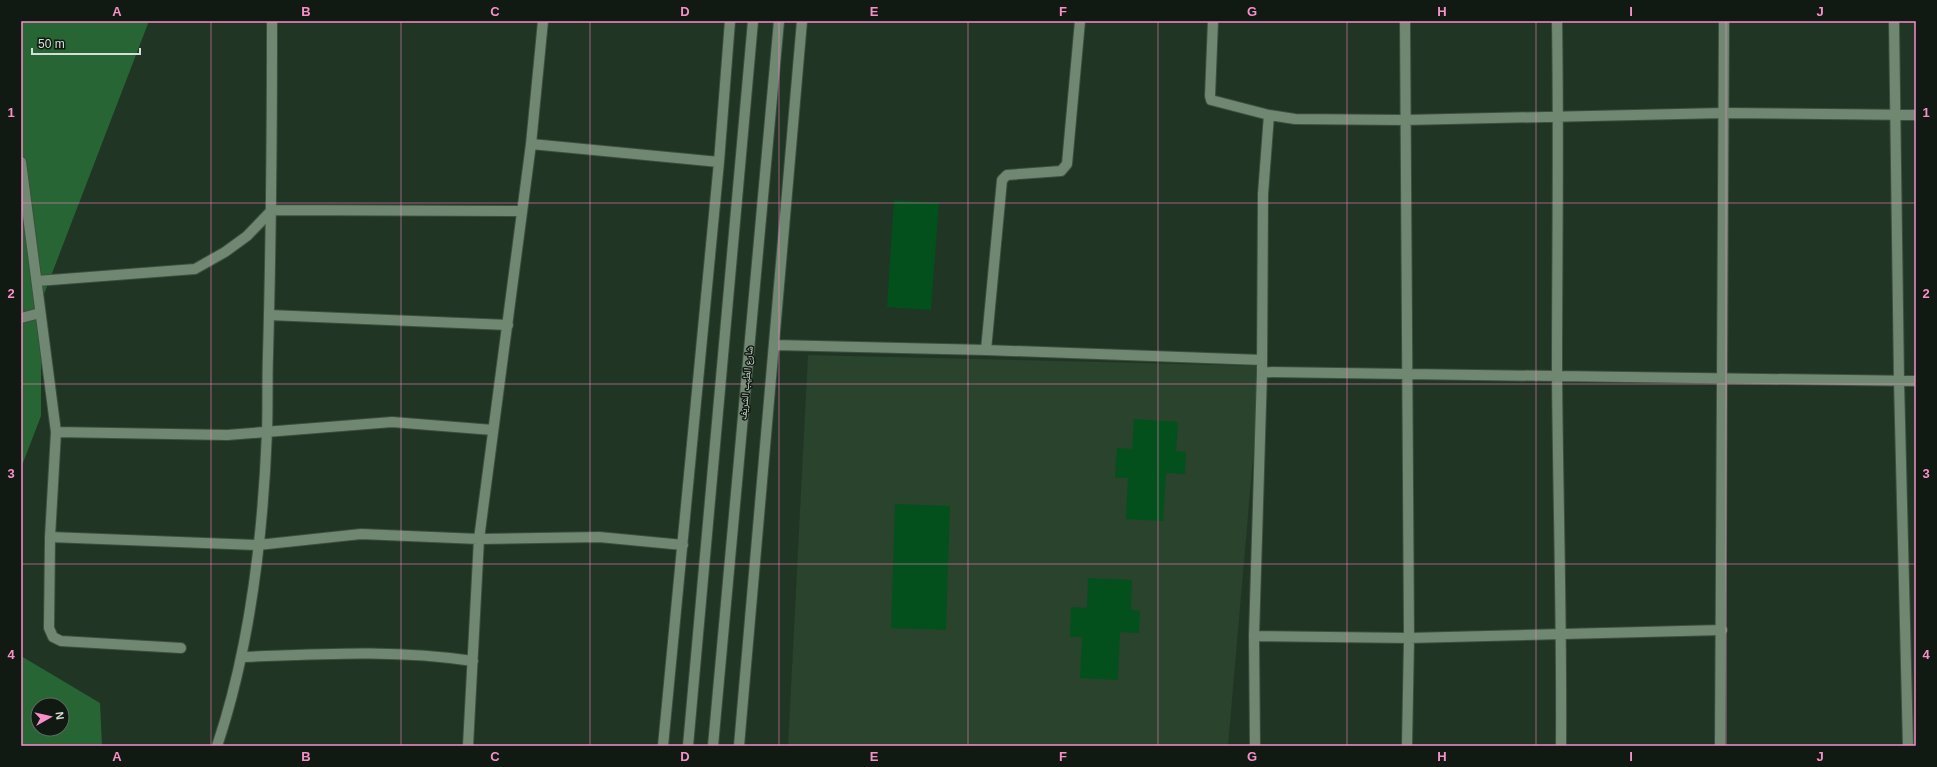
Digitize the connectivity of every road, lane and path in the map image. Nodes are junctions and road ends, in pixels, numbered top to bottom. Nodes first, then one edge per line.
1 (272, 21) edge
2 (543, 21) edge
3 (730, 21) edge
4 (752, 21) edge
5 (779, 21) edge
6 (802, 21) edge
7 (1080, 21) edge
8 (1213, 21) edge
9 (1405, 21) edge
10 (1557, 21) edge
11 (1724, 21) edge
12 (1894, 21) edge
13 (1723, 113) junction
14 (1269, 115) junction
15 (1895, 115) junction
16 (1916, 115) edge
17 (1559, 117) junction
18 (1404, 120) junction
19 (531, 144) junction
20 (21, 162) edge
21 (719, 162) junction
22 (21, 166) edge
23 (272, 210) junction
24 (522, 211) junction
25 (37, 281) junction
26 (40, 313) junction
27 (269, 315) junction
28 (21, 318) edge
29 (508, 325) junction
30 (774, 345) junction
31 (986, 350) junction
32 (1262, 360) junction
33 (1262, 372) junction
34 (1407, 373) junction
35 (1558, 376) junction
36 (1723, 379) junction
37 (1916, 381) edge
38 (1899, 382) junction
39 (492, 430) junction
40 (267, 431) junction
41 (56, 432) junction
42 (50, 537) junction
43 (479, 540) junction
44 (683, 544) junction
45 (258, 545) junction
46 (1722, 630) junction
47 (1562, 635) junction
48 (1254, 636) junction
49 (1409, 638) junction
50 (180, 648) dead end
51 (241, 657) junction
52 (473, 661) junction
53 (217, 746) edge
54 (468, 746) edge
55 (664, 746) edge
56 (688, 746) edge
57 (713, 746) edge
58 (739, 746) edge
59 (1255, 746) edge
60 (1407, 746) edge
61 (1561, 746) edge
62 (1720, 746) edge
63 (1908, 746) edge

1 - 23 street
2 - 19 street
3 - 21 street
4 - 56 street
5 - 57 street, شارع الطيب الشريف
6 - 30 street
7 - 31 street
8 - 14 street
9 - 18 street
10 - 17 street
11 - 13 street
12 - 15 street
13 - 15 street
13 - 17 street
13 - 36 street
14 - 18 street
14 - 32 street
15 - 16 street
15 - 38 street
17 - 18 street
17 - 35 street
18 - 34 street
19 - 21 street
19 - 24 street
20 - 22 street
21 - 44 street
22 - 25 street
23 - 24 street
23 - 25 street
23 - 27 street
24 - 29 street
25 - 26 street
26 - 28 street
26 - 41 street
27 - 29 street
27 - 40 street
29 - 39 street
30 - 31 street
30 - 58 street
31 - 32 street
32 - 33 street
33 - 34 street
33 - 48 street
34 - 35 street
34 - 49 street
35 - 36 street
35 - 47 street
36 - 38 street
36 - 46 street
37 - 38 street
38 - 63 street
39 - 40 street
39 - 43 street
40 - 41 street
40 - 45 street
41 - 42 street
42 - 45 street
42 - 50 street
43 - 44 street
43 - 45 street
43 - 52 street
44 - 55 street
45 - 51 street
46 - 47 street
46 - 62 street
47 - 49 street
47 - 61 street
48 - 49 street
48 - 59 street
49 - 60 street
51 - 52 street
51 - 53 street
52 - 54 street

